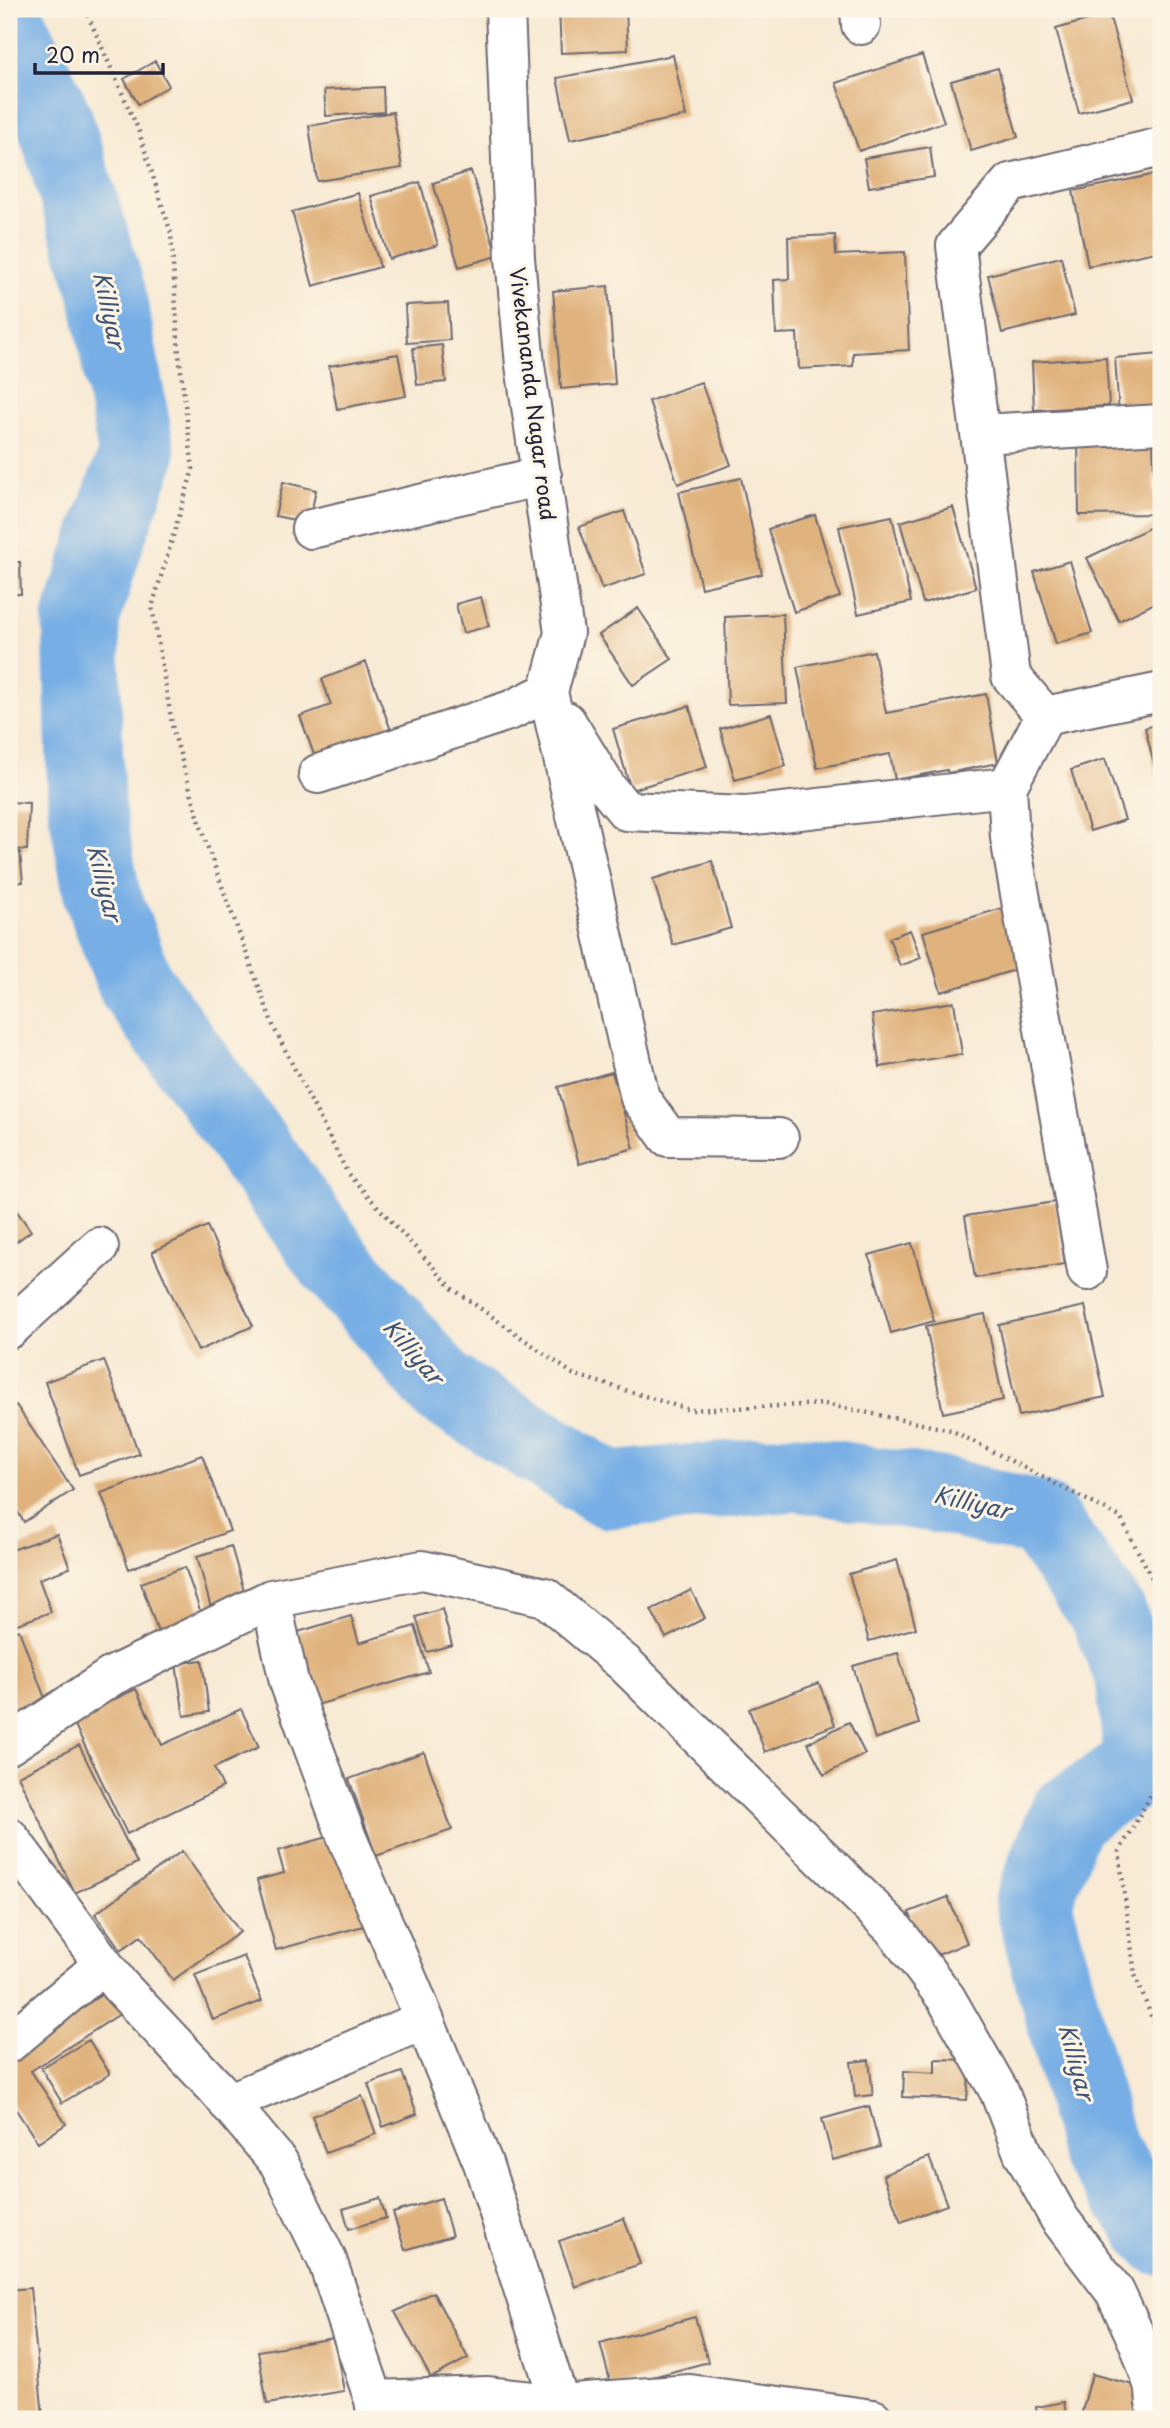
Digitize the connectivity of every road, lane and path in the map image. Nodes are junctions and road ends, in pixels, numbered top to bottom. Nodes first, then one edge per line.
1 (85, 9) edge
2 (505, 9) edge
3 (1161, 147) edge
4 (1161, 424) edge
5 (980, 434) junction
6 (542, 475) junction
7 (311, 529) dead end
8 (548, 692) junction
9 (1161, 692) edge
10 (1045, 716) junction
11 (318, 774) dead end
12 (1007, 787) junction
13 (779, 1138) dead end
14 (99, 1247) dead end
15 (1087, 1271) dead end
16 (9, 1329) edge
17 (271, 1599) junction
18 (9, 1745) edge
19 (9, 1837) edge
20 (103, 1965) junction
21 (424, 2020) junction
22 (1161, 2041) edge
23 (9, 2043) edge
24 (228, 2103) junction
25 (560, 2404) junction
26 (375, 2409) edge
27 (873, 2419) edge
28 (1157, 2419) edge

1 - 22 path
2 - 6 street, Vivekananda Nagar road
3 - 5 street
4 - 5 street
5 - 10 street
6 - 7 street
6 - 8 street, Vivekananda Nagar road
8 - 11 street
8 - 12 street
8 - 13 street
9 - 10 street
10 - 12 street
12 - 15 street
14 - 16 street
17 - 18 street
17 - 21 street
17 - 28 street
19 - 20 street
20 - 23 street
20 - 24 street
21 - 24 street
21 - 25 street
24 - 26 street
25 - 26 street
25 - 27 street

